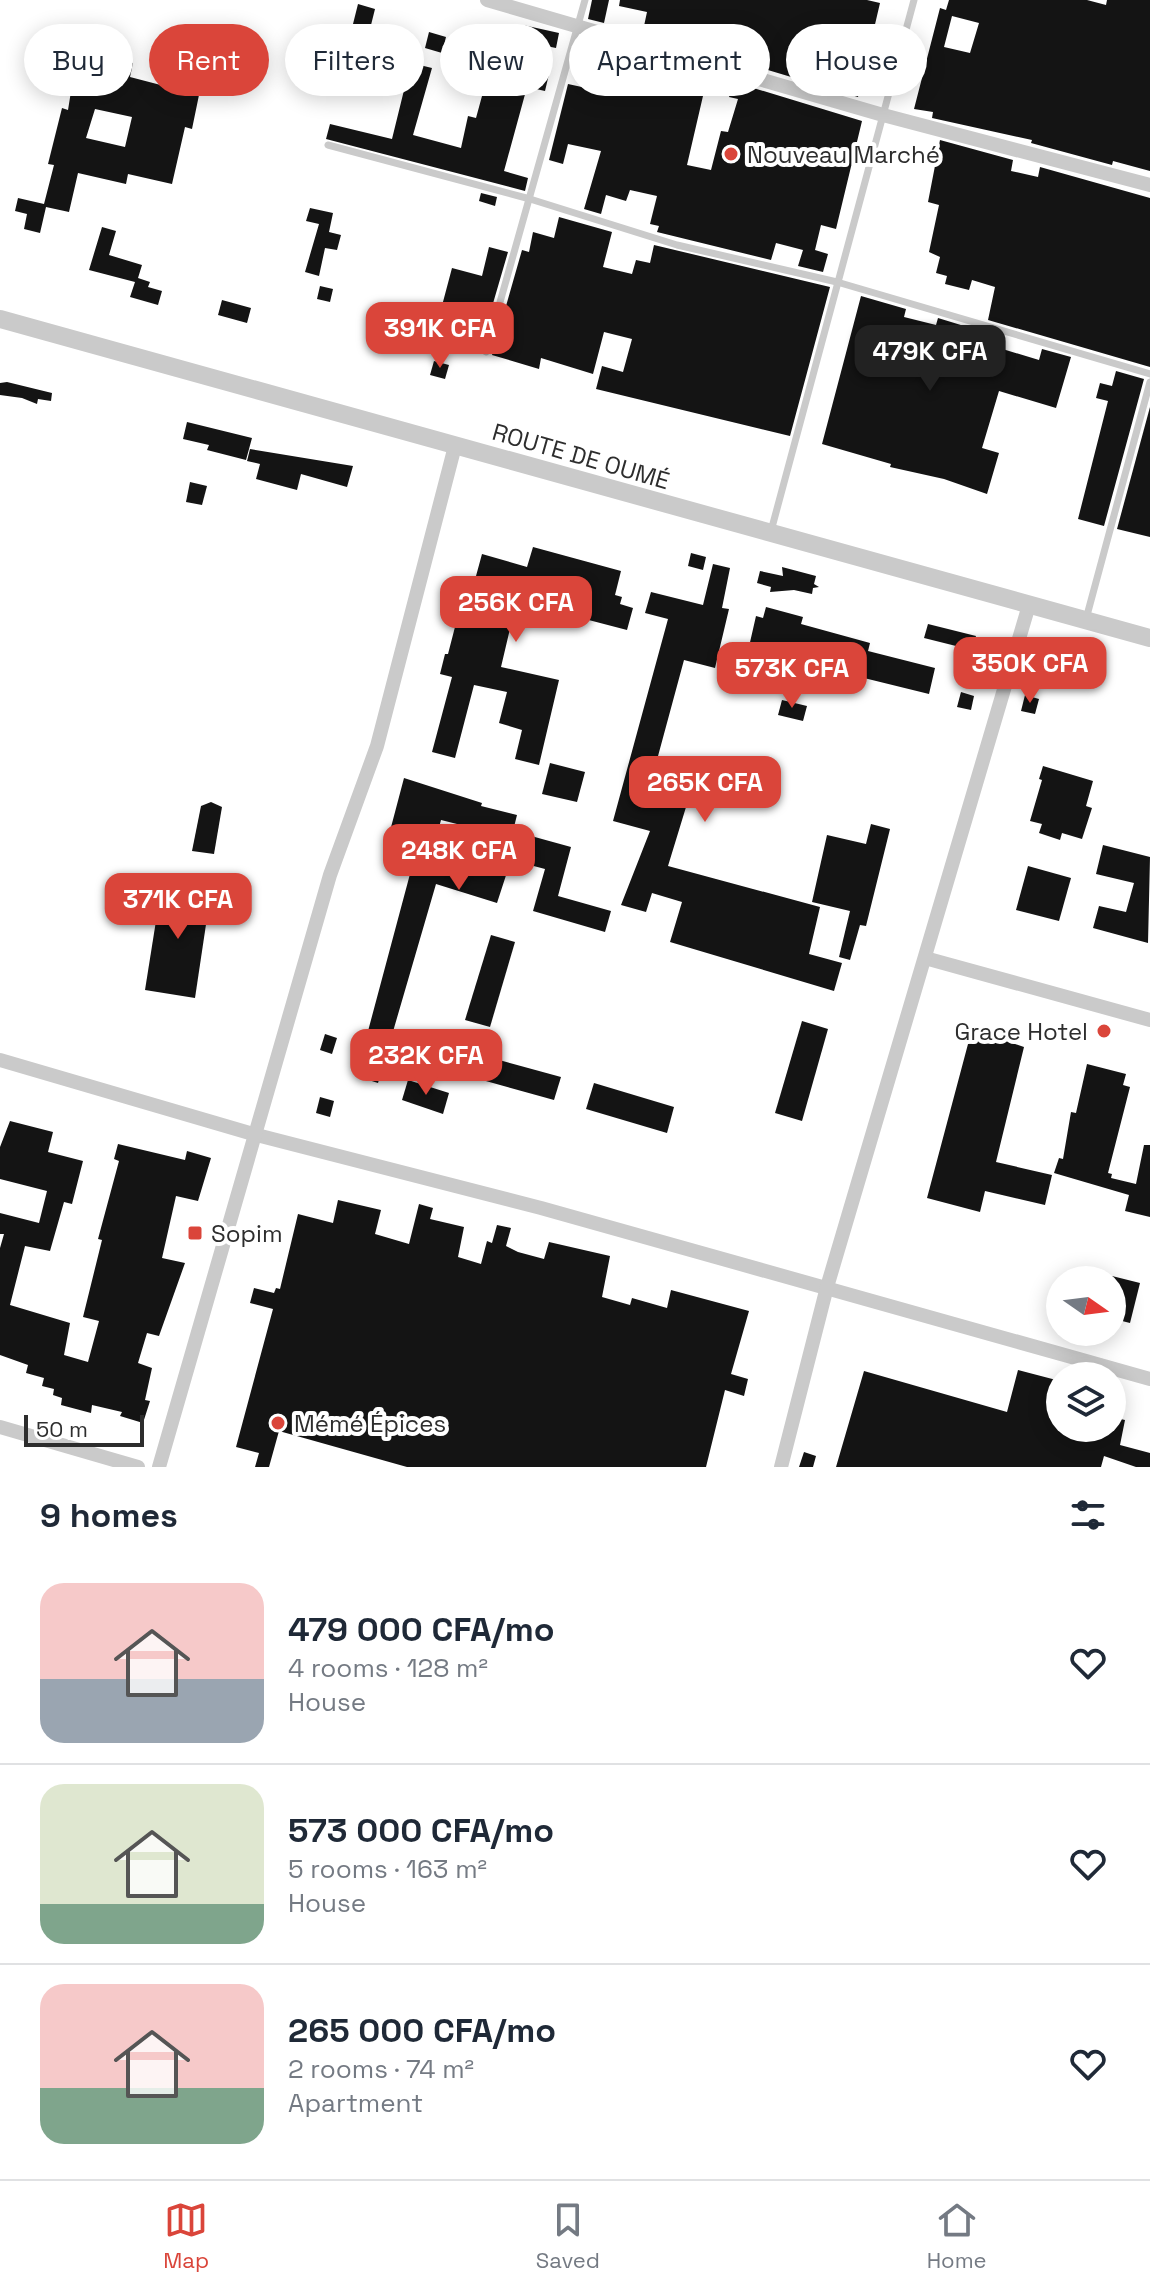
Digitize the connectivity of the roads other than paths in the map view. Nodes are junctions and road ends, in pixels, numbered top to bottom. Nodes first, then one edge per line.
1 (487, 0) edge
2 (585, 0) edge
3 (914, 0) edge
4 (577, 24) joint
5 (569, 54) edge
6 (770, 81) edge
7 (883, 115) junction
8 (328, 145) dead end
9 (1150, 185) edge
10 (530, 199) junction
11 (837, 282) junction
12 (0, 319) edge
13 (486, 352) dead end
14 (1150, 374) edge
15 (1150, 382) edge
16 (455, 446) junction
17 (771, 533) junction
18 (1029, 605) junction
19 (1085, 620) junction
20 (1150, 638) edge
21 (925, 958) junction
22 (1150, 1020) edge
23 (0, 1060) edge
24 (253, 1134) junction
25 (827, 1287) junction
26 (1150, 1379) edge
27 (0, 1427) edge
28 (138, 1467) edge
29 (159, 1467) edge
30 (781, 1467) edge

1 - 4 street
2 - 4 lane
3 - 7 lane
5 - 10 lane
6 - 7 street
7 - 9 street
7 - 11 lane
8 - 10 lane
10 - 11 lane
10 - 13 lane
11 - 14 lane
11 - 17 lane
12 - 16 street, ROUTE DE OUMÉ
15 - 19 lane
16 - 17 street, ROUTE DE OUMÉ
16 - 24 street
17 - 18 street, ROUTE DE OUMÉ
18 - 19 street, ROUTE DE OUMÉ
18 - 21 street
19 - 20 street, ROUTE DE OUMÉ
21 - 22 street
21 - 25 street
23 - 24 street
24 - 25 street
24 - 29 street
25 - 26 street
25 - 30 street
27 - 28 street

